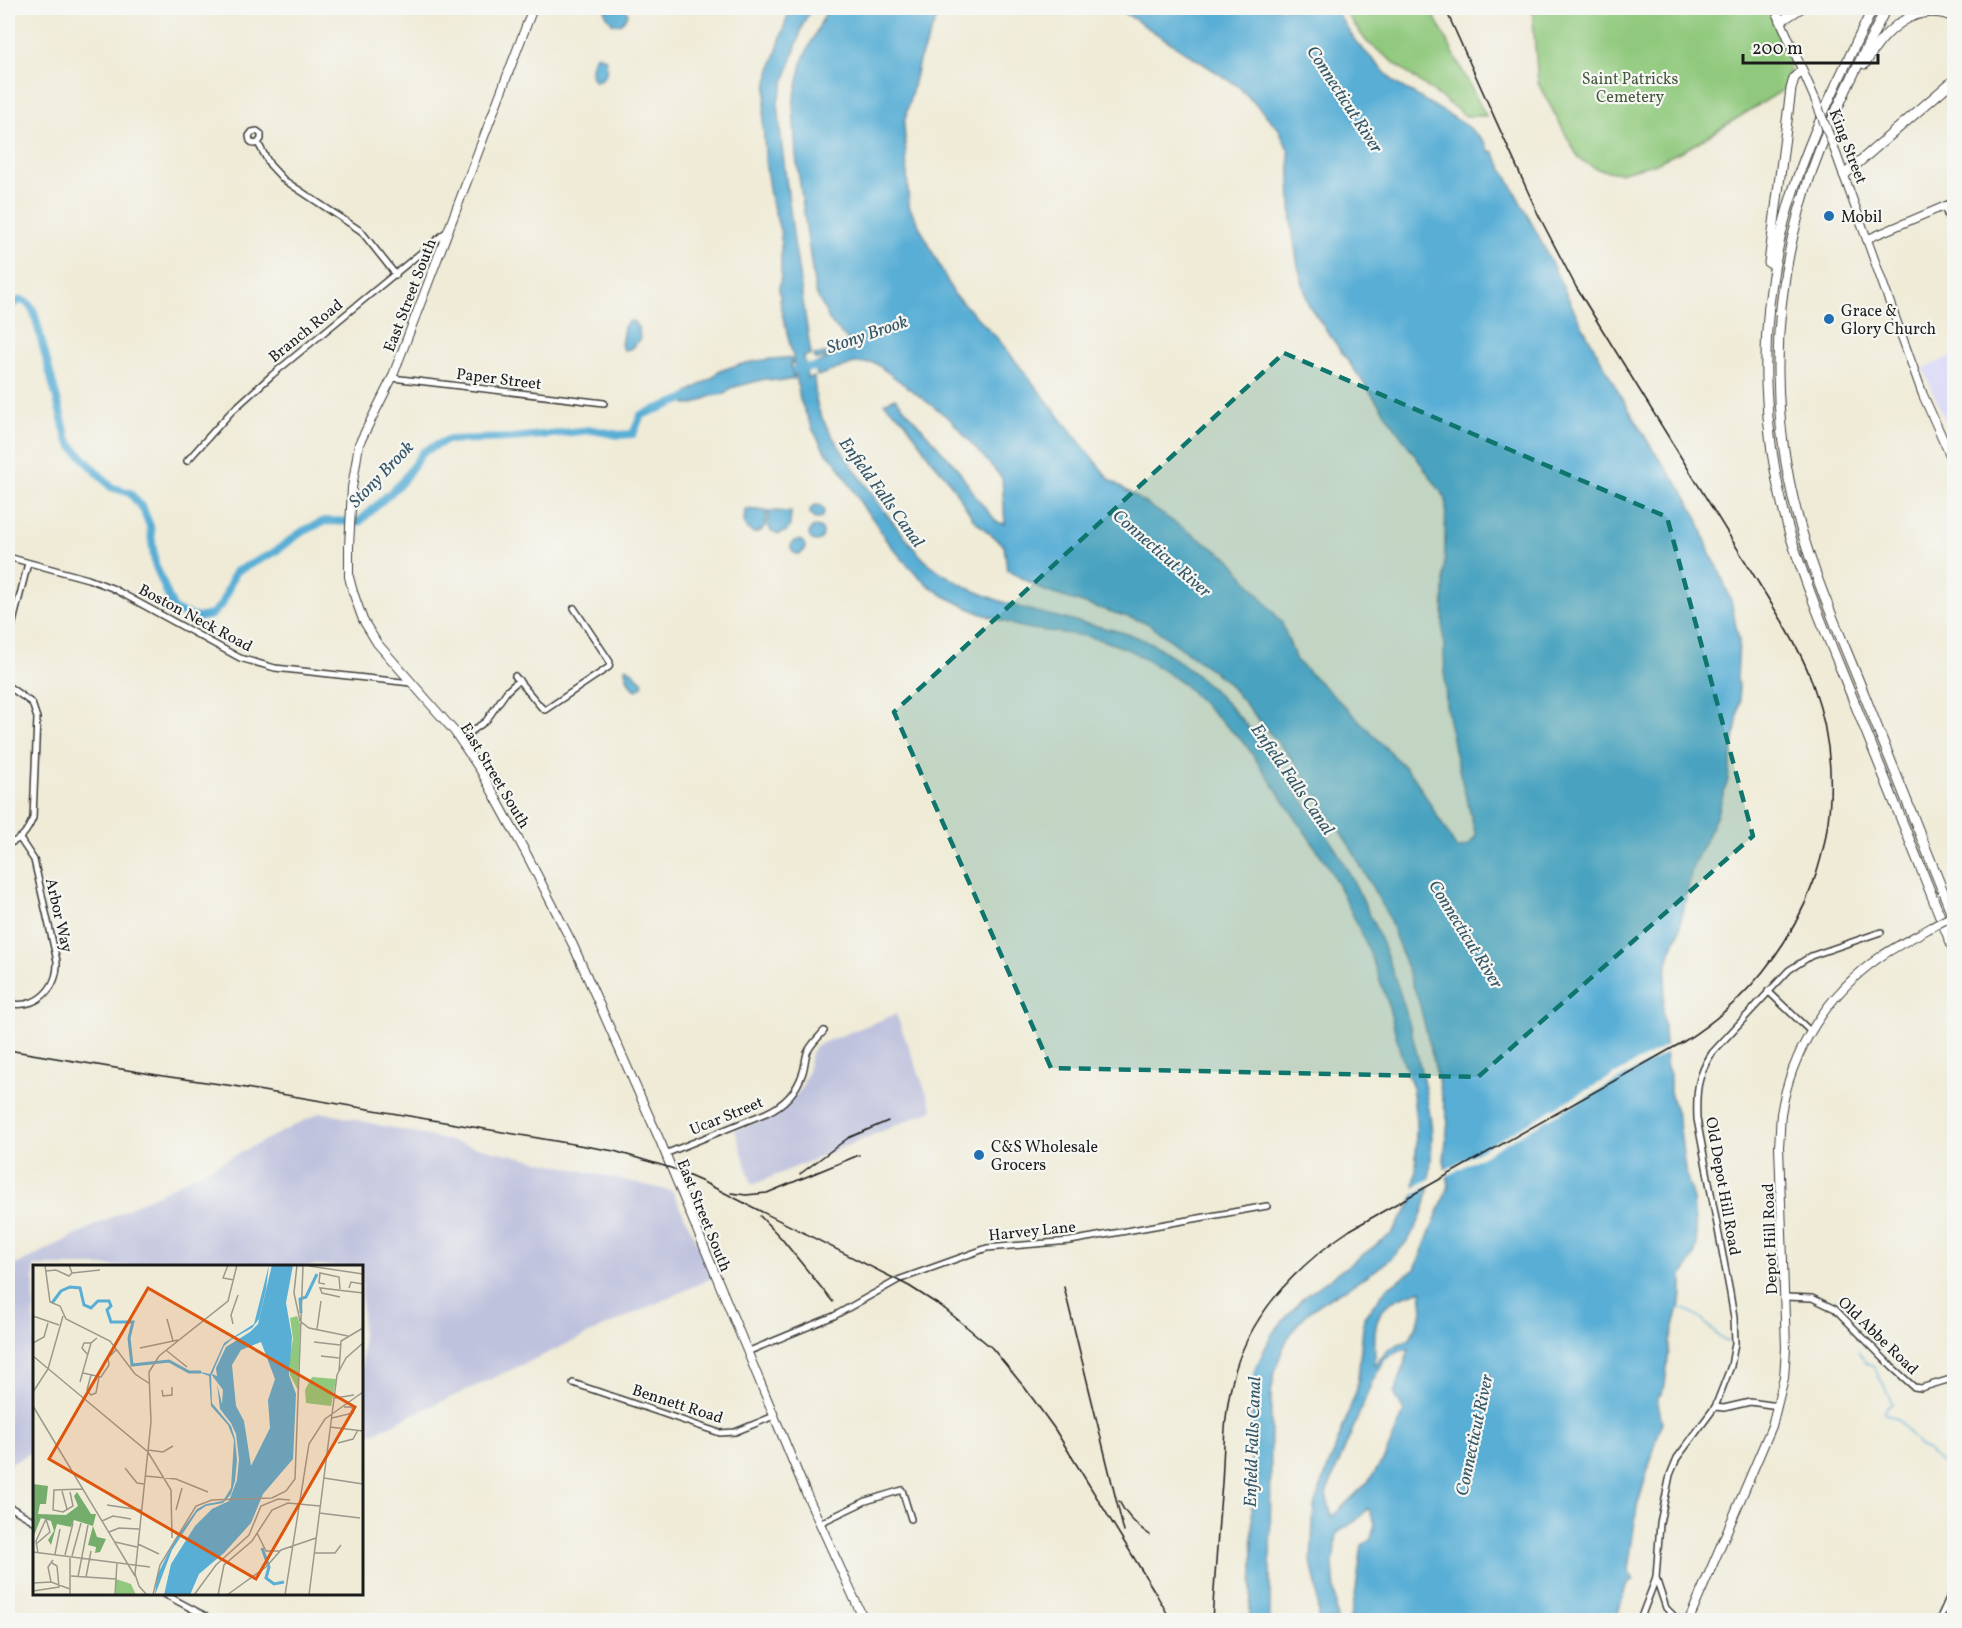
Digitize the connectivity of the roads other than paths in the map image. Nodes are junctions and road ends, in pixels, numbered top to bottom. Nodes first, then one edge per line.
1 (533, 8) edge
2 (1775, 8) edge
3 (1801, 8) edge
4 (1873, 8) edge
5 (1886, 8) edge
6 (1954, 17) edge
7 (1781, 21) junction
8 (1802, 70) junction
9 (1954, 80) edge
10 (1954, 86) edge
11 (1840, 104) junction
12 (258, 143) dead end
13 (1844, 175) junction
14 (1954, 202) edge
15 (1944, 206) junction
16 (449, 230) junction
17 (1954, 234) edge
18 (1867, 239) junction
19 (396, 275) junction
20 (1772, 286) junction
21 (392, 378) junction
22 (604, 404) dead end
23 (187, 461) dead end
24 (1954, 464) edge
25 (8, 557) edge
26 (28, 563) junction
27 (574, 608) dead end
28 (8, 642) edge
29 (411, 683) junction
30 (8, 686) edge
31 (461, 739) junction
32 (20, 839) junction
33 (8, 844) edge
34 (1954, 917) edge
35 (1881, 932) dead end
36 (1954, 951) edge
37 (1768, 991) junction
38 (8, 1003) edge
39 (824, 1031) dead end
40 (1810, 1032) junction
41 (665, 1154) junction
42 (1267, 1206) dead end
43 (1785, 1297) junction
44 (747, 1352) junction
45 (1954, 1378) edge
46 (573, 1383) dead end
47 (1778, 1406) junction
48 (1715, 1407) junction
49 (774, 1416) junction
50 (8, 1506) edge
51 (910, 1519) dead end
52 (33, 1520) edge
53 (820, 1523) junction
54 (1656, 1578) junction
55 (1953, 1589) edge
56 (168, 1595) edge
57 (863, 1618) edge
58 (213, 1620) edge
59 (847, 1620) edge
60 (1640, 1620) edge
61 (1687, 1620) edge
62 (1938, 1620) edge

1 - 16 main road, East Street South
2 - 7 main road, King Street
3 - 7 highway
4 - 20 highway
5 - 11 highway
6 - 11 highway
7 - 8 main road, King Street
8 - 13 main road, King Street, bridge
8 - 20 highway
9 - 13 highway
10 - 13 highway
11 - 34 highway
12 - 19 street
13 - 18 main road, King Street
14 - 15 street
15 - 17 street
15 - 18 street
16 - 19 street, Branch Road
16 - 21 main road, East Street South
18 - 24 main road, King Street
19 - 23 street, Branch Road
20 - 36 highway
21 - 22 street, Paper Street
21 - 29 main road, East Street South
25 - 26 street, Boston Neck Road
26 - 28 street
26 - 29 street, Boston Neck Road
27 - 31 street
29 - 31 main road, East Street South
30 - 32 street
31 - 41 main road, East Street South
32 - 33 street
32 - 38 street, Arbor Way
34 - 40 main road, Depot Hill Road, bridge
35 - 37 street, Old Depot Hill Road
37 - 40 street
37 - 48 street, Old Depot Hill Road
39 - 41 street, Ucar Street
40 - 43 main road, Depot Hill Road
41 - 44 main road, East Street South
42 - 44 street, Harvey Lane
43 - 45 street, Old Abbe Road
43 - 47 main road, Depot Hill Road
44 - 49 main road, East Street South
46 - 49 street, Bennett Road
47 - 48 street
47 - 61 main road, Depot Hill Road
48 - 54 street, Old Depot Hill Road
49 - 53 main road, East Street South
50 - 52 street
51 - 53 street
53 - 57 main road, East Street South
54 - 60 street
54 - 61 street, Old Depot Hill Road
55 - 62 street
56 - 58 street
57 - 59 street

